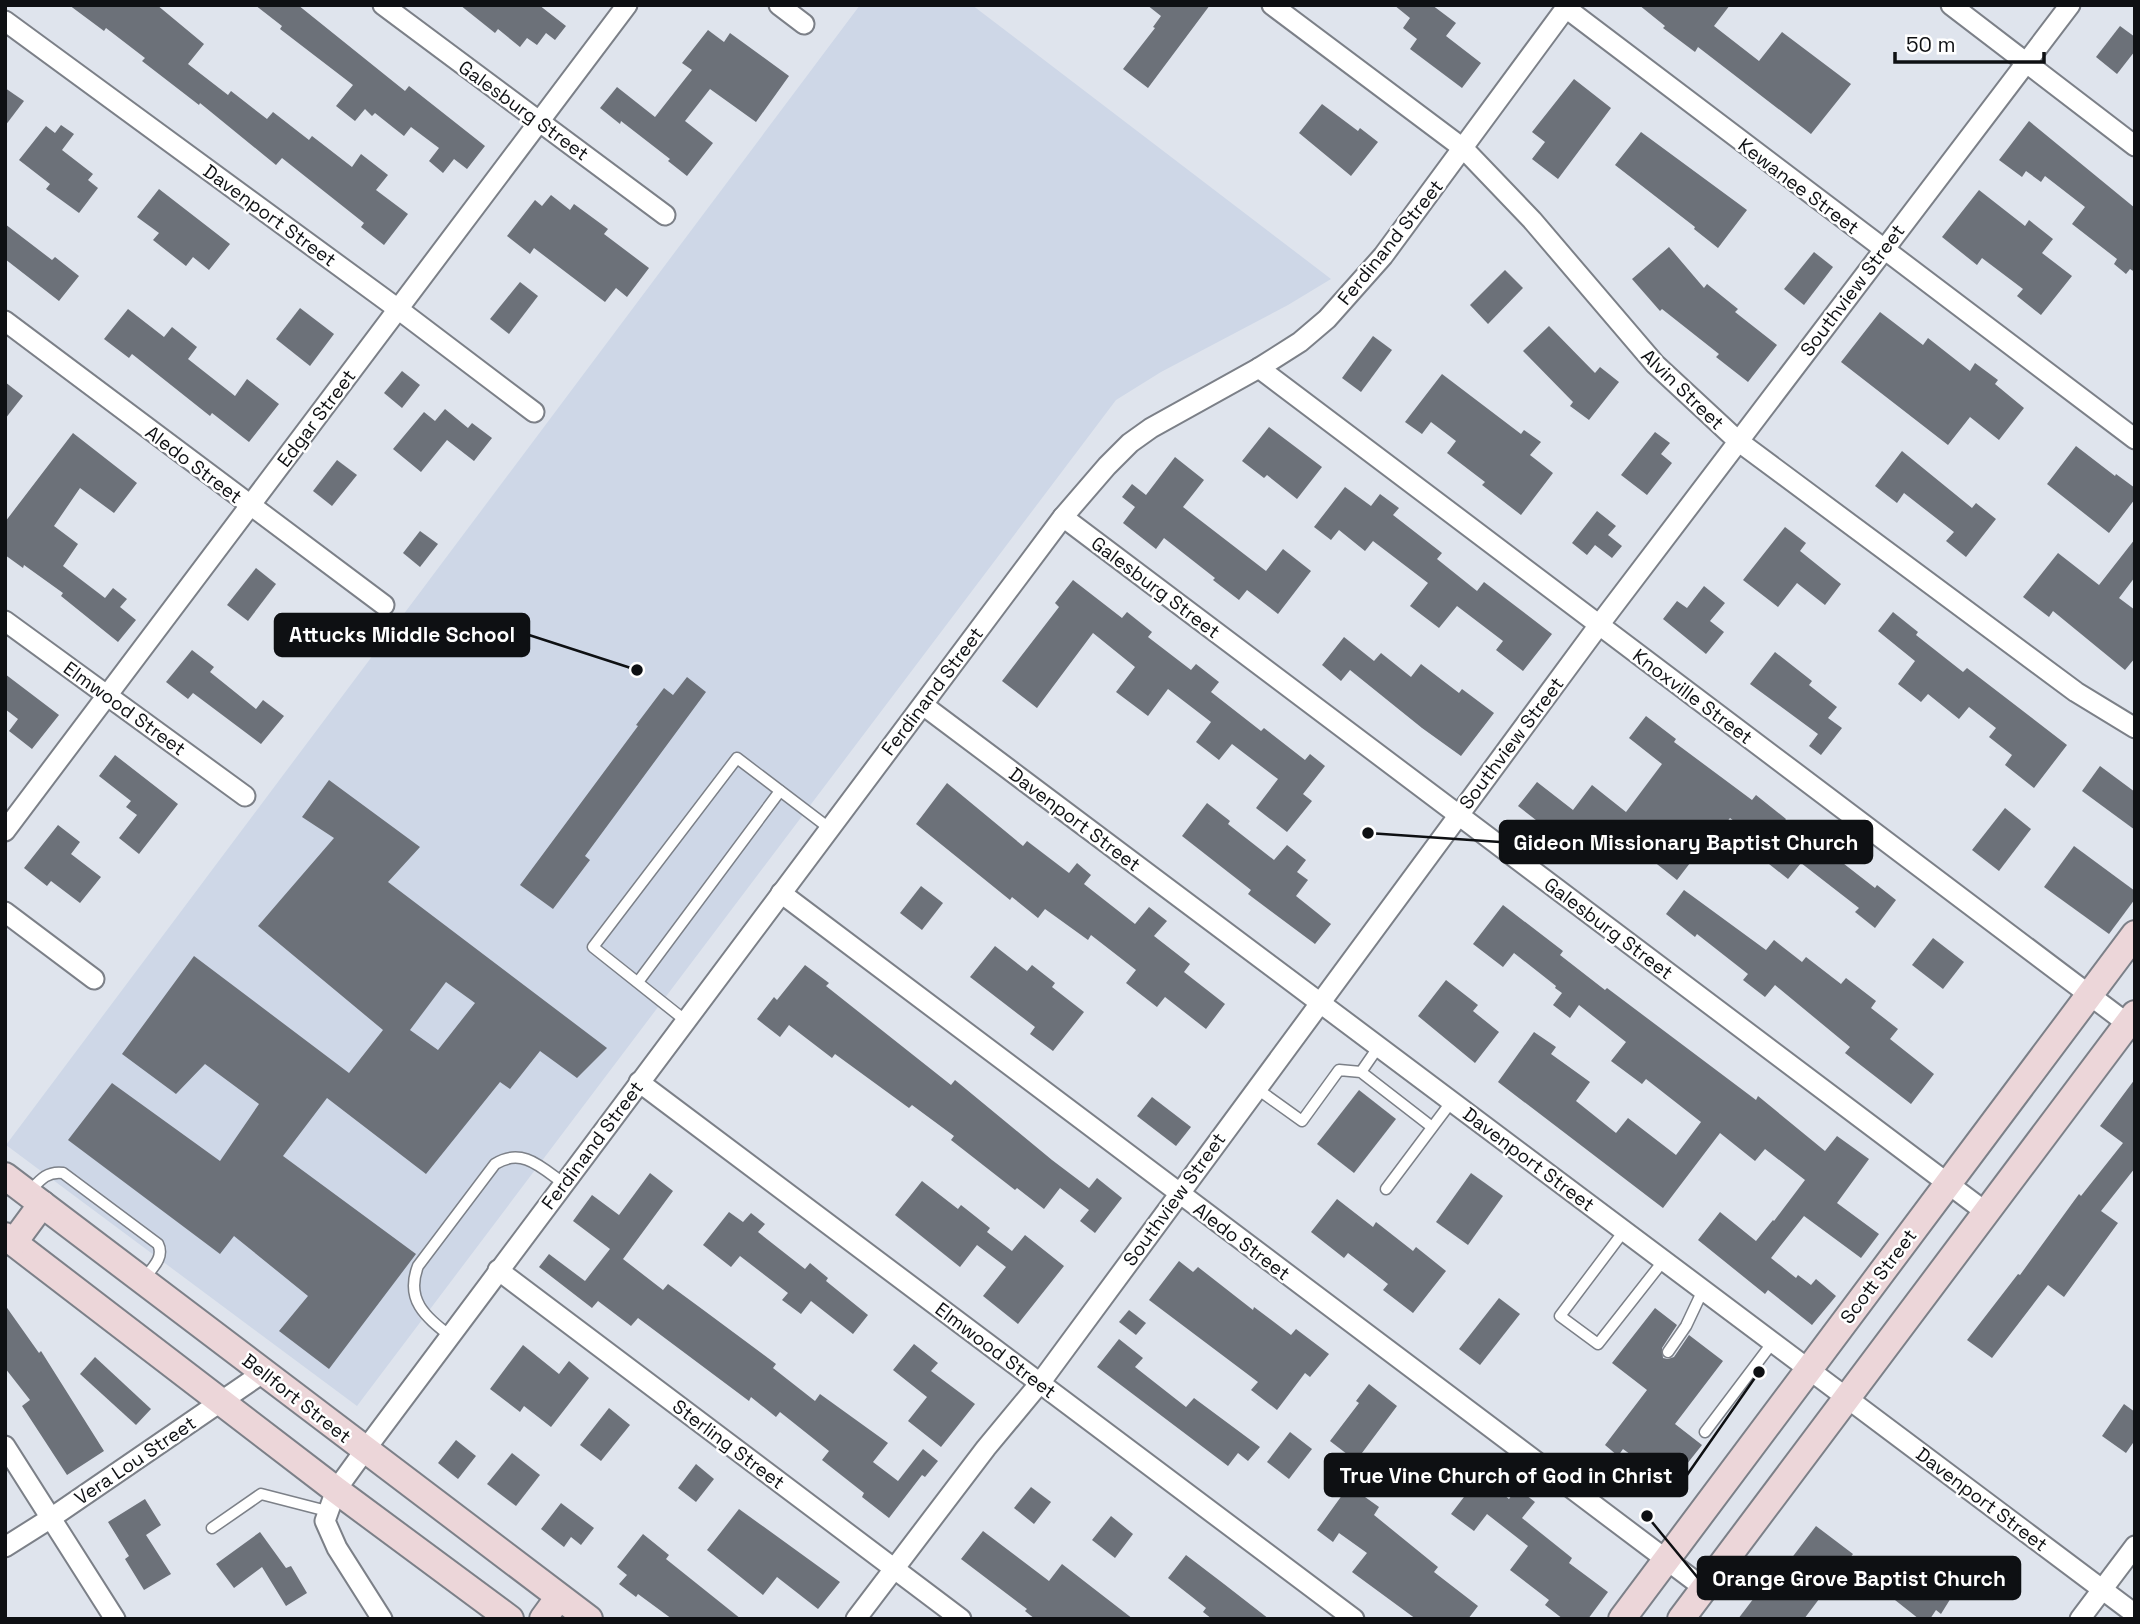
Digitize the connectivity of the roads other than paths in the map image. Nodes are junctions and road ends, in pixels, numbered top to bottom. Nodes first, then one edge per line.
1 (383, 5) edge
2 (627, 5) edge
3 (779, 5) edge
4 (1272, 5) edge
5 (1951, 5) edge
6 (2070, 5) edge
7 (1567, 7) edge
8 (5, 21) edge
9 (804, 24) dead end
10 (2025, 63) junction
11 (540, 120) junction
12 (2135, 146) edge
13 (1464, 149) junction
14 (666, 215) dead end
15 (1882, 250) junction
16 (398, 309) junction
17 (5, 321) edge
18 (1259, 368) junction
19 (534, 412) dead end
20 (2135, 439) edge
21 (1738, 441) junction
22 (249, 506) junction
23 (1063, 517) junction
24 (384, 605) dead end
25 (5, 621) edge
26 (1599, 625) junction
27 (108, 696) junction
28 (923, 705) junction
29 (2135, 728) edge
30 (780, 791) junction
31 (245, 796) dead end
32 (1458, 814) junction
33 (829, 828) junction
34 (5, 831) edge
35 (781, 892) junction
36 (5, 912) edge
37 (2135, 934) edge
38 (94, 979) dead end
39 (638, 982) junction
40 (2089, 995) junction
41 (1320, 1003) junction
42 (2131, 1019) edge
43 (686, 1020) junction
44 (1379, 1046) junction
45 (1361, 1072) junction
46 (639, 1082) junction
47 (1256, 1088) junction
48 (1452, 1101) junction
49 (1432, 1127) junction
50 (5, 1177) edge
51 (1947, 1182) junction
52 (563, 1183) junction
53 (1386, 1189) dead end
54 (1179, 1193) junction
55 (35, 1199) junction
56 (1987, 1213) junction
57 (1624, 1231) junction
58 (10, 1239) edge
59 (1664, 1260) junction
60 (498, 1270) junction
61 (142, 1280) junction
62 (1703, 1290) junction
63 (450, 1336) junction
64 (1773, 1342) junction
65 (1668, 1352) dead end
66 (1809, 1369) junction
67 (264, 1371) junction
68 (1040, 1383) junction
69 (1847, 1398) junction
70 (222, 1401) junction
71 (1705, 1432) dead end
72 (5, 1446) edge
73 (365, 1450) junction
74 (331, 1500) junction
75 (51, 1518) junction
76 (212, 1528) dead end
77 (2135, 1546) edge
78 (5, 1547) edge
79 (1667, 1559) junction
80 (895, 1569) junction
81 (1704, 1588) junction
82 (2102, 1589) junction
83 (559, 1597) junction
84 (2135, 1614) edge
85 (115, 1619) edge
86 (382, 1619) edge
87 (510, 1619) edge
88 (543, 1619) edge
89 (589, 1619) edge
90 (856, 1619) edge
91 (961, 1619) edge
92 (1354, 1619) edge
93 (1622, 1619) edge
94 (1681, 1619) edge
95 (2080, 1619) edge

1 - 11 street, Galesburg Street
2 - 11 street, Edgar Street
3 - 9 street
4 - 13 street, Alvin Street
5 - 10 street
6 - 10 street, Southview Street
7 - 13 street, Ferdinand Street
7 - 15 street, Kewanee Street
8 - 16 street, Davenport Street
10 - 12 street
10 - 15 street, Southview Street
11 - 14 street, Galesburg Street
11 - 16 street, Edgar Street
13 - 18 street, Ferdinand Street
13 - 21 street, Alvin Street
15 - 20 street, Kewanee Street
15 - 21 street, Southview Street
16 - 19 street, Davenport Street
16 - 22 street, Edgar Street
17 - 22 street, Aledo Street
18 - 23 street, Ferdinand Street
18 - 26 street, Knoxville Street
21 - 26 street, Southview Street
21 - 29 street, Alvin Street
22 - 24 street, Aledo Street
22 - 27 street, Edgar Street
23 - 28 street, Ferdinand Street
23 - 32 street, Galesburg Street
25 - 27 street, Elmwood Street
26 - 32 street, Southview Street
26 - 40 street, Knoxville Street
27 - 31 street, Elmwood Street
27 - 34 street, Edgar Street
28 - 33 street, Ferdinand Street
28 - 41 street, Davenport Street
30 - 33 lane
30 - 39 lane
30 - 39 lane
32 - 41 street, Southview Street
32 - 51 street, Galesburg Street
33 - 35 street, Ferdinand Street
35 - 43 street, Ferdinand Street
35 - 54 street, Aledo Street
36 - 38 street
37 - 40 main road, Scott Street
39 - 43 lane
40 - 42 street, Knoxville Street
40 - 51 main road, Scott Street
41 - 44 street, Davenport Street
41 - 47 street, Southview Street
42 - 56 main road
43 - 46 street, Ferdinand Street
44 - 45 lane
44 - 48 street, Davenport Street
45 - 47 lane
45 - 49 lane
46 - 52 street, Ferdinand Street
46 - 68 street, Elmwood Street
47 - 54 street, Southview Street
48 - 49 lane
48 - 57 street, Davenport Street
49 - 53 lane
50 - 55 main road, Bellfort Street
51 - 56 street, Galesburg Street
51 - 66 main road, Scott Street
52 - 60 street, Ferdinand Street
52 - 63 lane
54 - 68 street, Southview Street
54 - 79 street, Aledo Street
55 - 58 main road
55 - 61 main road, Bellfort Street
55 - 61 lane
56 - 69 main road
57 - 59 street, Davenport Street
57 - 59 lane
58 - 70 main road
59 - 62 street, Davenport Street
60 - 63 street, Ferdinand Street
60 - 80 street, Sterling Street
61 - 67 main road, Bellfort Street
62 - 64 street, Davenport Street
62 - 65 lane
63 - 73 street, Ferdinand Street
64 - 66 street, Davenport Street
64 - 71 lane
66 - 69 street, Davenport Street
66 - 79 main road, Scott Street
67 - 70 street, Vera Lou Street
67 - 73 main road, Bellfort Street
68 - 80 street, Southview Street
68 - 92 street, Elmwood Street
69 - 81 main road
69 - 82 street, Davenport Street
70 - 74 main road
70 - 75 street, Vera Lou Street
72 - 75 street
73 - 74 street, Ferdinand Street
73 - 83 main road, Bellfort Street
74 - 76 lane
74 - 86 street
74 - 87 main road
75 - 78 street, Vera Lou Street
75 - 85 street
77 - 82 street
79 - 81 street, Aledo Street
79 - 93 main road, Scott Street
80 - 90 street, Southview Street
80 - 91 street, Sterling Street
81 - 94 main road
82 - 84 street, Davenport Street
82 - 95 street
83 - 88 main road
83 - 89 main road, Bellfort Street

